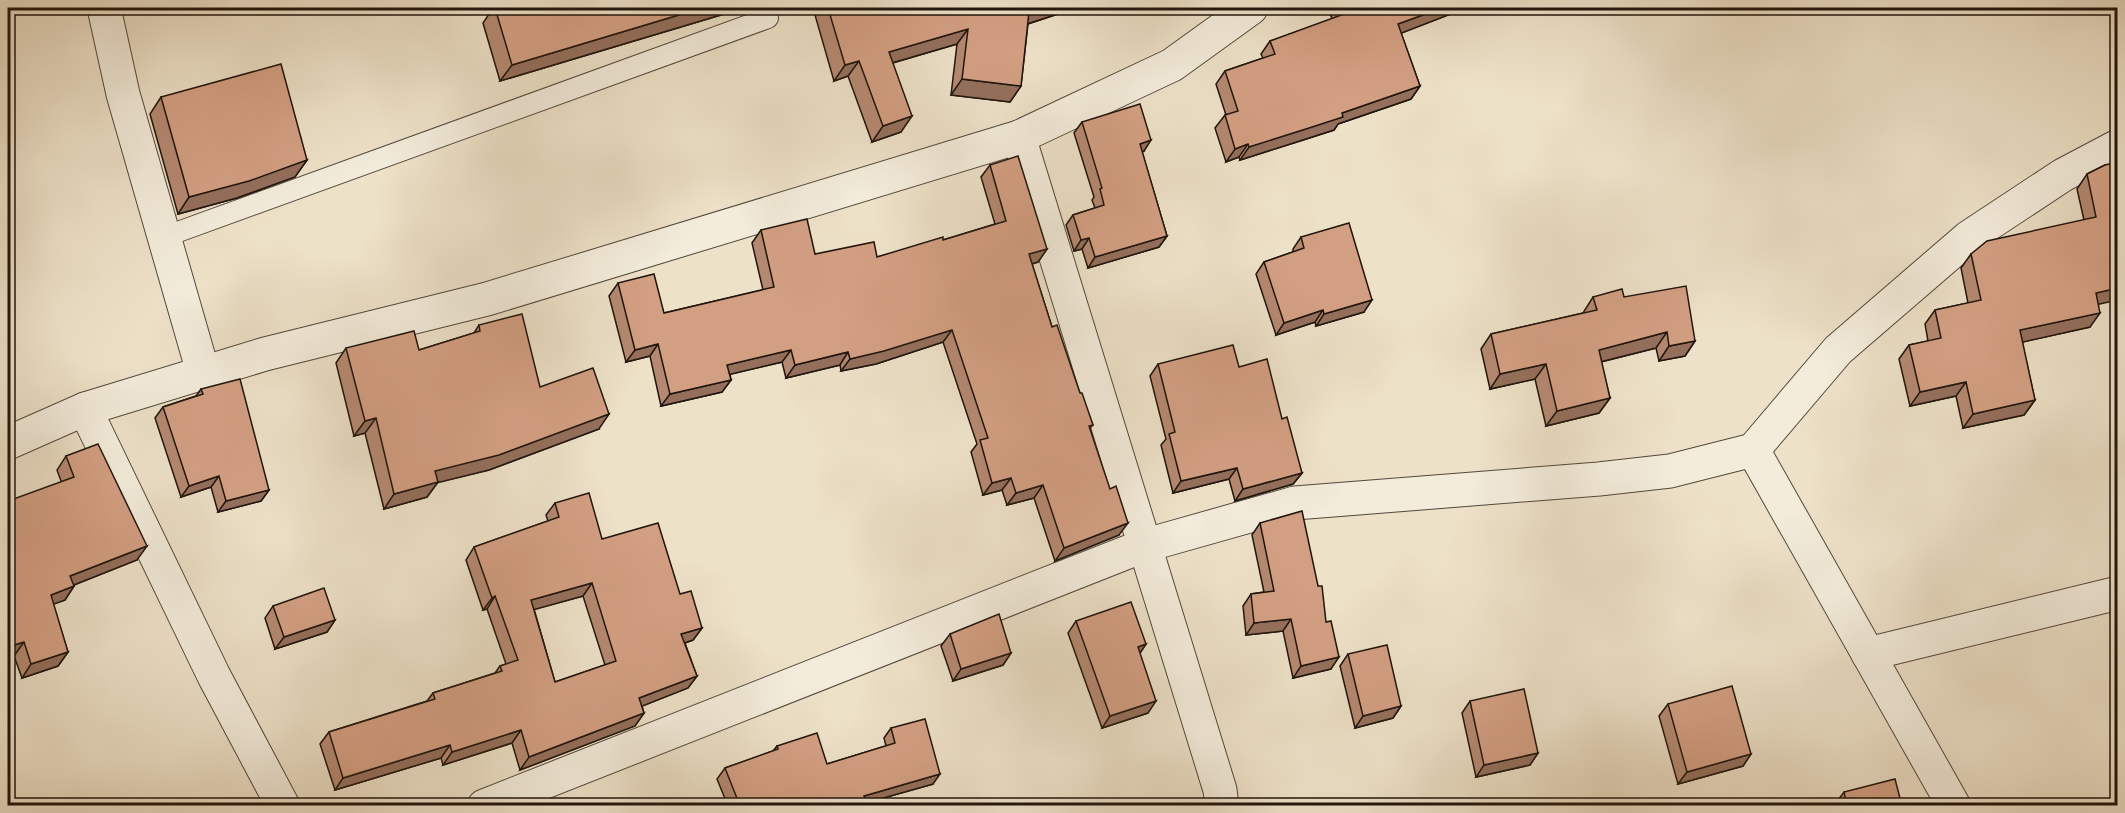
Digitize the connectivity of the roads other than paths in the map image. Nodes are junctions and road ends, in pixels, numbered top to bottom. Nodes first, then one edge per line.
1 (104, 8) edge
2 (1251, 8) edge
3 (768, 18) dead end
4 (1019, 137) junction
5 (2118, 146) edge
6 (164, 237) junction
7 (203, 372) junction
8 (85, 408) junction
9 (8, 443) edge
10 (1754, 450) junction
11 (1143, 546) junction
12 (2118, 593) edge
13 (1868, 654) junction
14 (283, 806) edge
15 (484, 806) edge
16 (1222, 806) edge
17 (1954, 806) edge

1 - 6 street
2 - 4 street
3 - 6 lane
4 - 7 street
4 - 11 street
5 - 10 street
6 - 7 street
7 - 8 street
8 - 9 street
8 - 14 street
10 - 11 street
10 - 13 street
11 - 15 street
11 - 16 street
12 - 13 street
13 - 17 street

